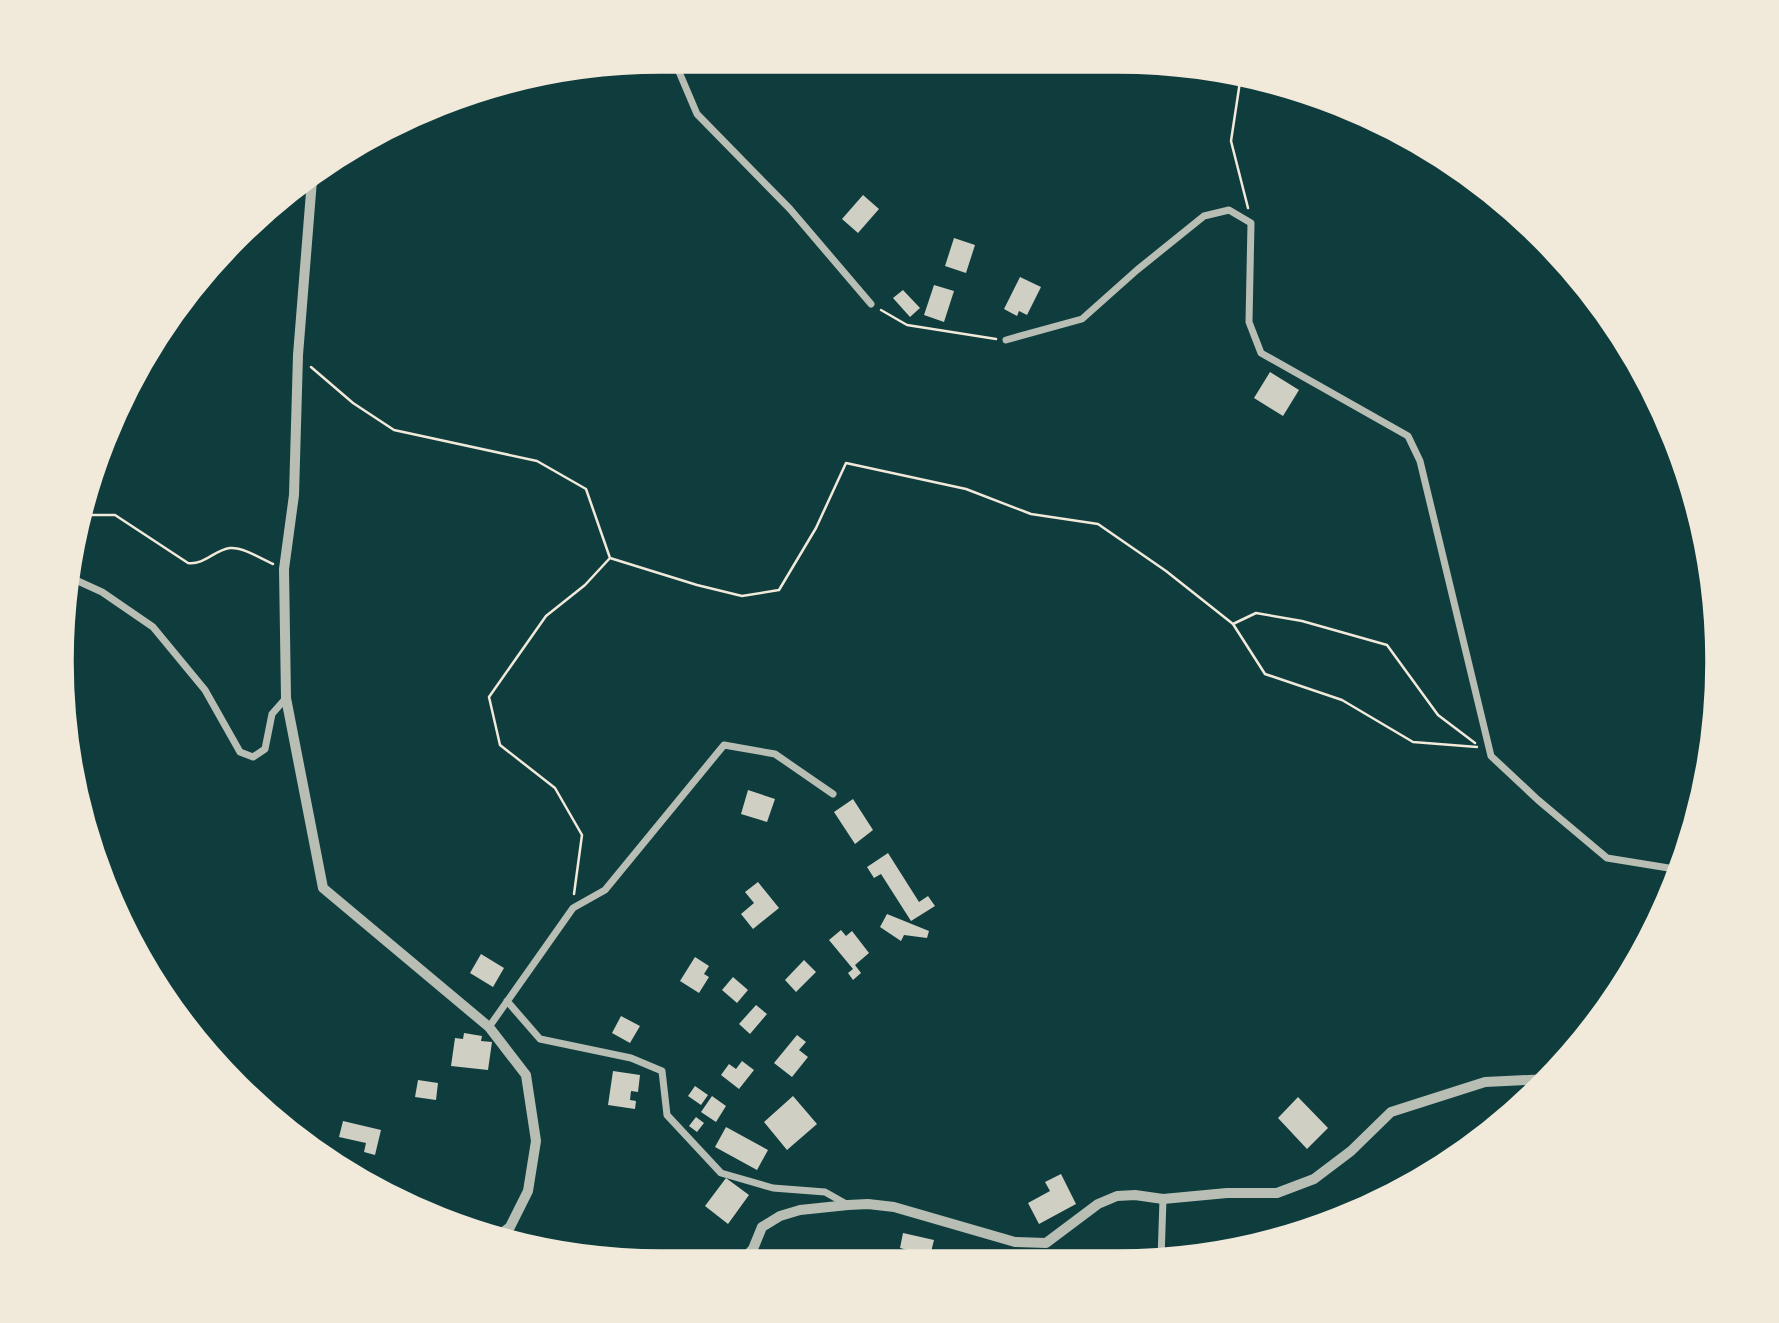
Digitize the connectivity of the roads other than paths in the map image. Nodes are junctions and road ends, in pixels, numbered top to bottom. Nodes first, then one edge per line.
1 (679, 72) edge
2 (311, 187) edge
3 (871, 304) road end
4 (1006, 340) road end
5 (78, 581) edge
6 (286, 698) junction
7 (833, 794) dead end
8 (1669, 868) edge
9 (508, 1001) junction
10 (489, 1027) junction
11 (1534, 1080) edge
12 (1163, 1199) junction
13 (848, 1205) junction
14 (506, 1230) edge
15 (1161, 1249) edge
16 (750, 1251) edge

1 - 3 street
2 - 6 street
4 - 8 street
5 - 6 street
6 - 10 street
7 - 9 street
9 - 10 street
9 - 13 street
10 - 14 street
11 - 12 street
12 - 13 street
12 - 15 street
13 - 16 street

